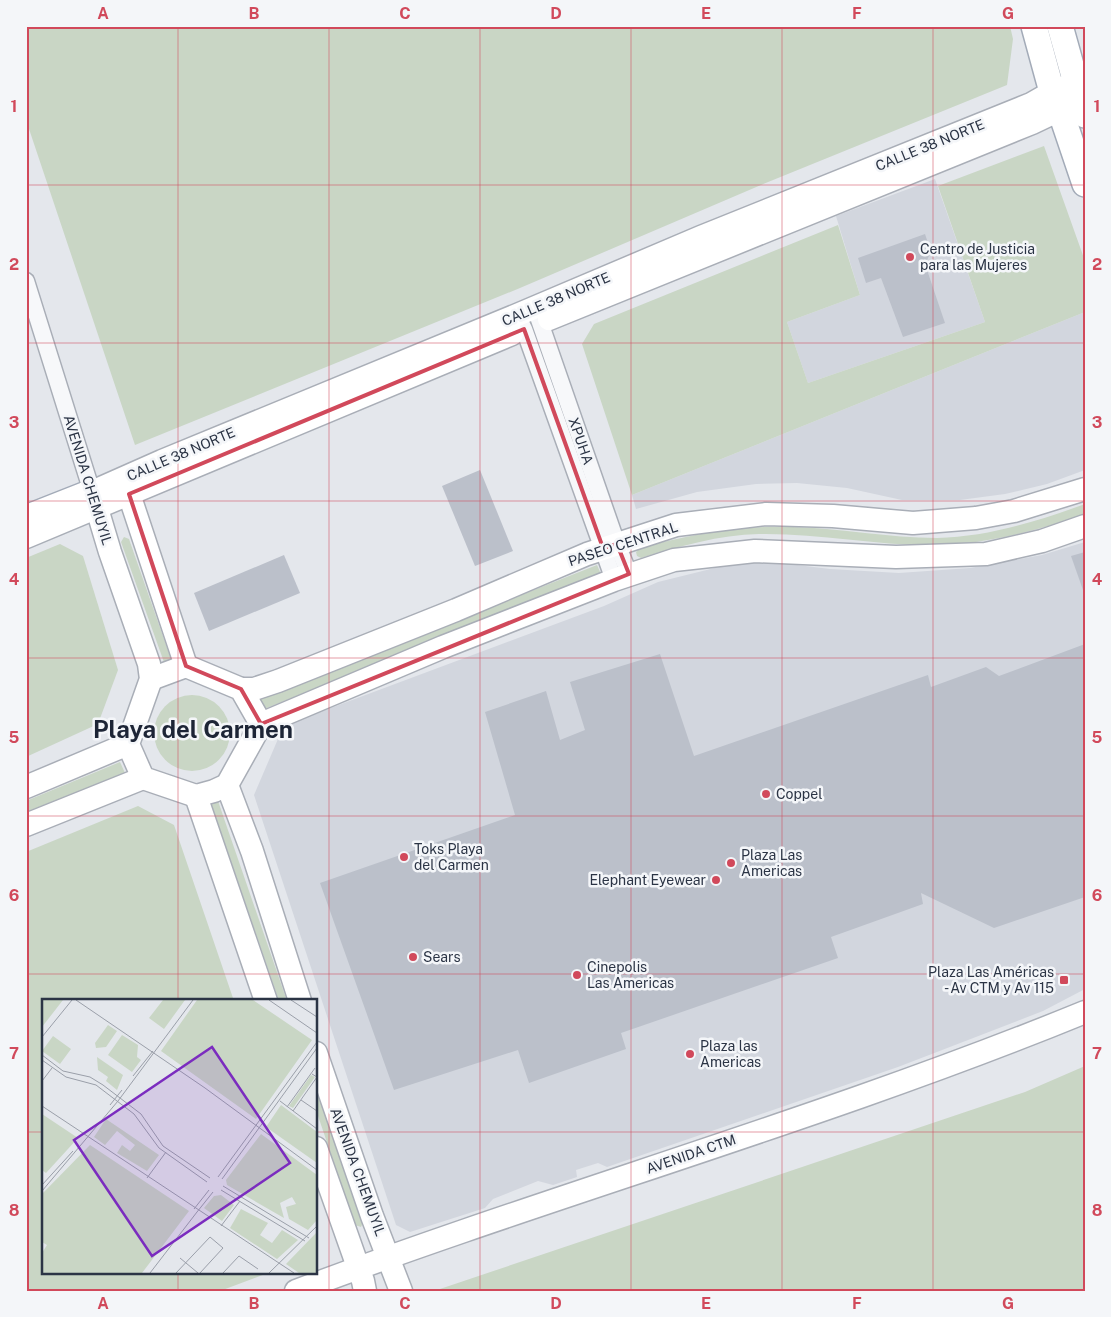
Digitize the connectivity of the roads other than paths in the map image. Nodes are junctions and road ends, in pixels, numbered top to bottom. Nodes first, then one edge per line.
1 (1034, 26) edge
2 (1060, 26) edge
3 (1075, 97) edge
4 (1085, 184) edge
5 (26, 281) edge
6 (529, 319) junction
7 (126, 486) junction
8 (1085, 489) edge
9 (94, 500) junction
10 (26, 518) edge
11 (1085, 526) edge
12 (26, 537) edge
13 (610, 546) junction
14 (622, 577) junction
15 (186, 666) junction
16 (151, 679) junction
17 (241, 689) junction
18 (260, 724) junction
19 (128, 744) junction
20 (143, 778) junction
21 (227, 785) junction
22 (26, 787) edge
23 (196, 796) junction
24 (26, 825) edge
25 (265, 999) edge
26 (299, 999) edge
27 (1085, 1012) edge
28 (1085, 1024) edge
29 (318, 1059) edge
30 (318, 1154) edge
31 (395, 1273) edge
32 (362, 1280) edge
33 (296, 1291) edge
34 (336, 1291) edge

1 - 3 main road
2 - 3 main road
3 - 4 main road
3 - 6 main road, CALLE 38 NORTE
5 - 9 street, AVENIDA CHEMUYIL
6 - 7 main road, CALLE 38 NORTE
6 - 13 street, XPUHA
7 - 9 main road, CALLE 38 NORTE
7 - 15 main road
8 - 13 main road, PASEO CENTRAL
9 - 10 main road, CALLE 38 NORTE
9 - 12 main road, CALLE 38 NORTE
9 - 16 main road, AVENIDA CHEMUYIL
11 - 14 main road
13 - 14 street, XPUHA
13 - 17 main road, PASEO CENTRAL
14 - 18 main road
15 - 16 main road
15 - 17 main road
16 - 19 main road
17 - 18 main road
18 - 21 main road
19 - 20 main road
19 - 22 main road
20 - 23 main road
20 - 24 main road
21 - 23 main road
21 - 26 main road
23 - 25 main road
27 - 31 main road, AVENIDA CTM
28 - 31 main road, AVENIDA CTM
29 - 31 main road, AVENIDA CHEMUYIL
30 - 32 main road
31 - 32 main road, AVENIDA CTM
32 - 33 main road, AVENIDA CTM
32 - 34 main road, AVENIDA CTM

